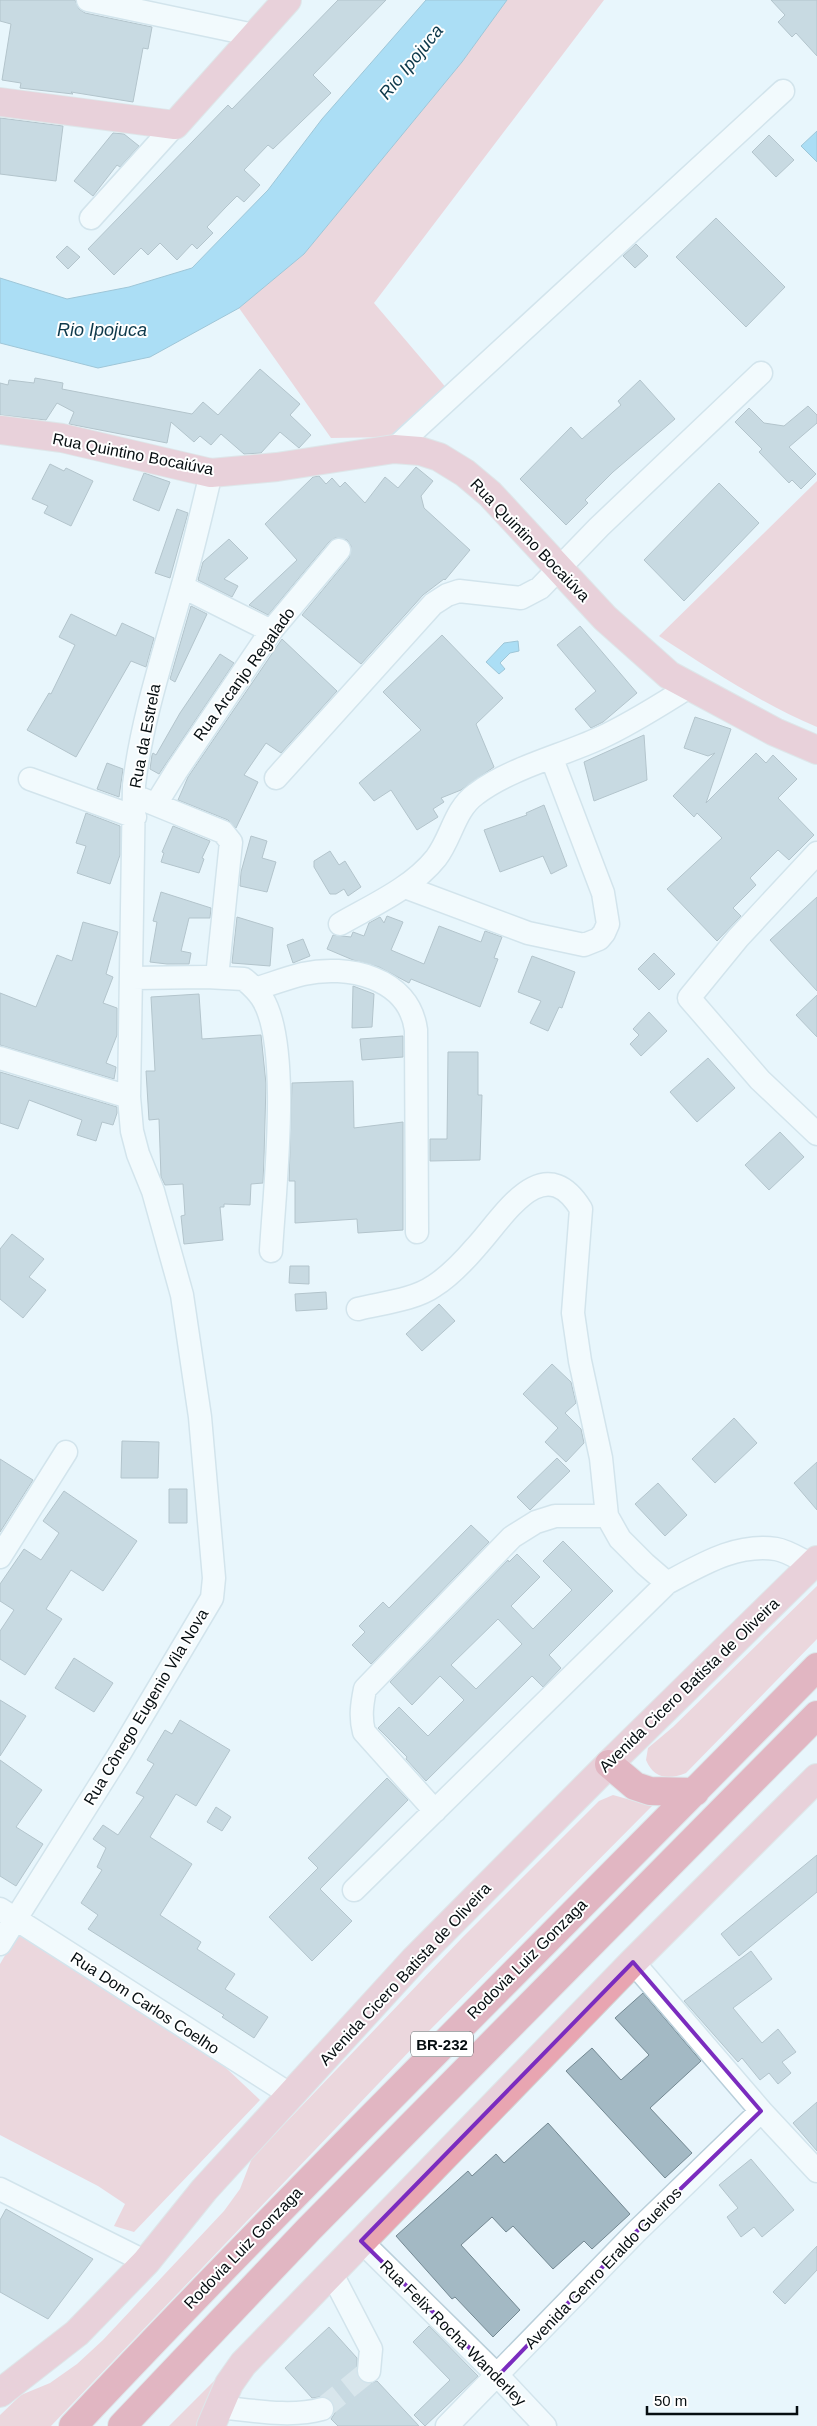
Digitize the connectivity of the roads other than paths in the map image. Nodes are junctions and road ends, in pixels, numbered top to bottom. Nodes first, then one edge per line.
1 (88, 0) edge
2 (287, 0) edge
3 (254, 35) junction
4 (783, 91) dead end
5 (0, 102) edge
6 (175, 125) junction
7 (91, 218) dead end
8 (761, 373) dead end
9 (0, 430) edge
10 (394, 449) junction
11 (211, 472) junction
12 (339, 550) dead end
13 (558, 569) junction
14 (182, 587) junction
15 (272, 631) junction
16 (688, 687) junction
17 (817, 750) edge
18 (552, 759) junction
19 (276, 778) dead end
20 (30, 779) dead end
21 (156, 804) junction
22 (134, 806) junction
23 (817, 853) edge
24 (405, 887) junction
25 (340, 924) dead end
26 (217, 977) junction
27 (132, 978) junction
28 (255, 988) junction
29 (0, 1058) edge
30 (129, 1097) junction
31 (817, 1134) edge
32 (417, 1232) dead end
33 (271, 1250) dead end
34 (358, 1309) dead end
35 (66, 1452) dead end
36 (607, 1516) junction
37 (0, 1556) edge
38 (814, 1562) edge
39 (667, 1582) junction
40 (817, 1667) edge
41 (817, 1715) edge
42 (609, 1764) junction
43 (817, 1778) edge
44 (695, 1792) junction
45 (435, 1811) junction
46 (354, 1890) dead end
47 (8, 1914) edge
48 (0, 1944) edge
49 (633, 1962) junction
50 (291, 2095) junction
51 (761, 2111) junction
52 (817, 2172) edge
53 (0, 2189) edge
54 (361, 2241) junction
55 (146, 2262) junction
56 (331, 2272) junction
57 (369, 2371) dead end
58 (498, 2376) junction
59 (0, 2394) edge
60 (322, 2409) tunnel mouth
61 (215, 2416) edge
62 (73, 2426) edge
63 (122, 2426) edge
64 (447, 2426) edge
65 (545, 2426) edge

1 - 3 street
2 - 3 main road
3 - 6 main road
4 - 10 street
5 - 6 main road
6 - 7 street
8 - 13 street
9 - 11 main road, Rua Quintino Bocaiúva
10 - 11 main road, Rua Quintino Bocaiúva
10 - 13 main road, Rua Quintino Bocaiúva
11 - 14 street, Rua da Estrela
12 - 15 street, Rua Arcanjo Regalado
13 - 16 main road, Rua Quintino Bocaiúva
13 - 19 street
14 - 15 street
14 - 22 street, Rua da Estrela
15 - 21 street, Rua Arcanjo Regalado
16 - 17 main road, Rua Quintino Bocaiúva
16 - 18 street
18 - 24 street
18 - 24 street
20 - 22 street
21 - 22 street
21 - 26 street
22 - 27 street, Rua da Estrela
23 - 31 street
24 - 25 street
26 - 27 street
26 - 28 street
27 - 30 street, Rua da Estrela
28 - 32 street
28 - 33 street
29 - 30 street
30 - 47 street, Rua Cônego Eugenio Vila Nova
34 - 36 street
35 - 37 street
36 - 39 street
36 - 45 street
38 - 39 street
38 - 42 main road, Avenida Cicero Batista de Oliveira
39 - 45 street
40 - 44 highway, Rodovia Luiz Gonzaga / BR-232
41 - 63 highway, BR-232
42 - 44 highway
42 - 50 main road, Avenida Cicero Batista de Oliveira
43 - 49 main road
44 - 62 highway, Rodovia Luiz Gonzaga / BR-232
45 - 46 street
47 - 48 street, Rua Cônego Eugenio Vila Nova
47 - 50 street, Rua Dom Carlos Coelho
49 - 51 street
49 - 54 main road
50 - 55 main road, Avenida Cicero Batista de Oliveira
51 - 52 street
51 - 58 street, Avenida Genro Eraldo Gueiros
53 - 55 street
54 - 56 main road
54 - 58 street, Rua Felix Rocha Wanderley
55 - 59 main road, Avenida Cicero Batista de Oliveira
56 - 57 street
56 - 61 main road
58 - 64 street, Avenida Genro Eraldo Gueiros
58 - 65 street, Rua Felix Rocha Wanderley
60 - 61 street

